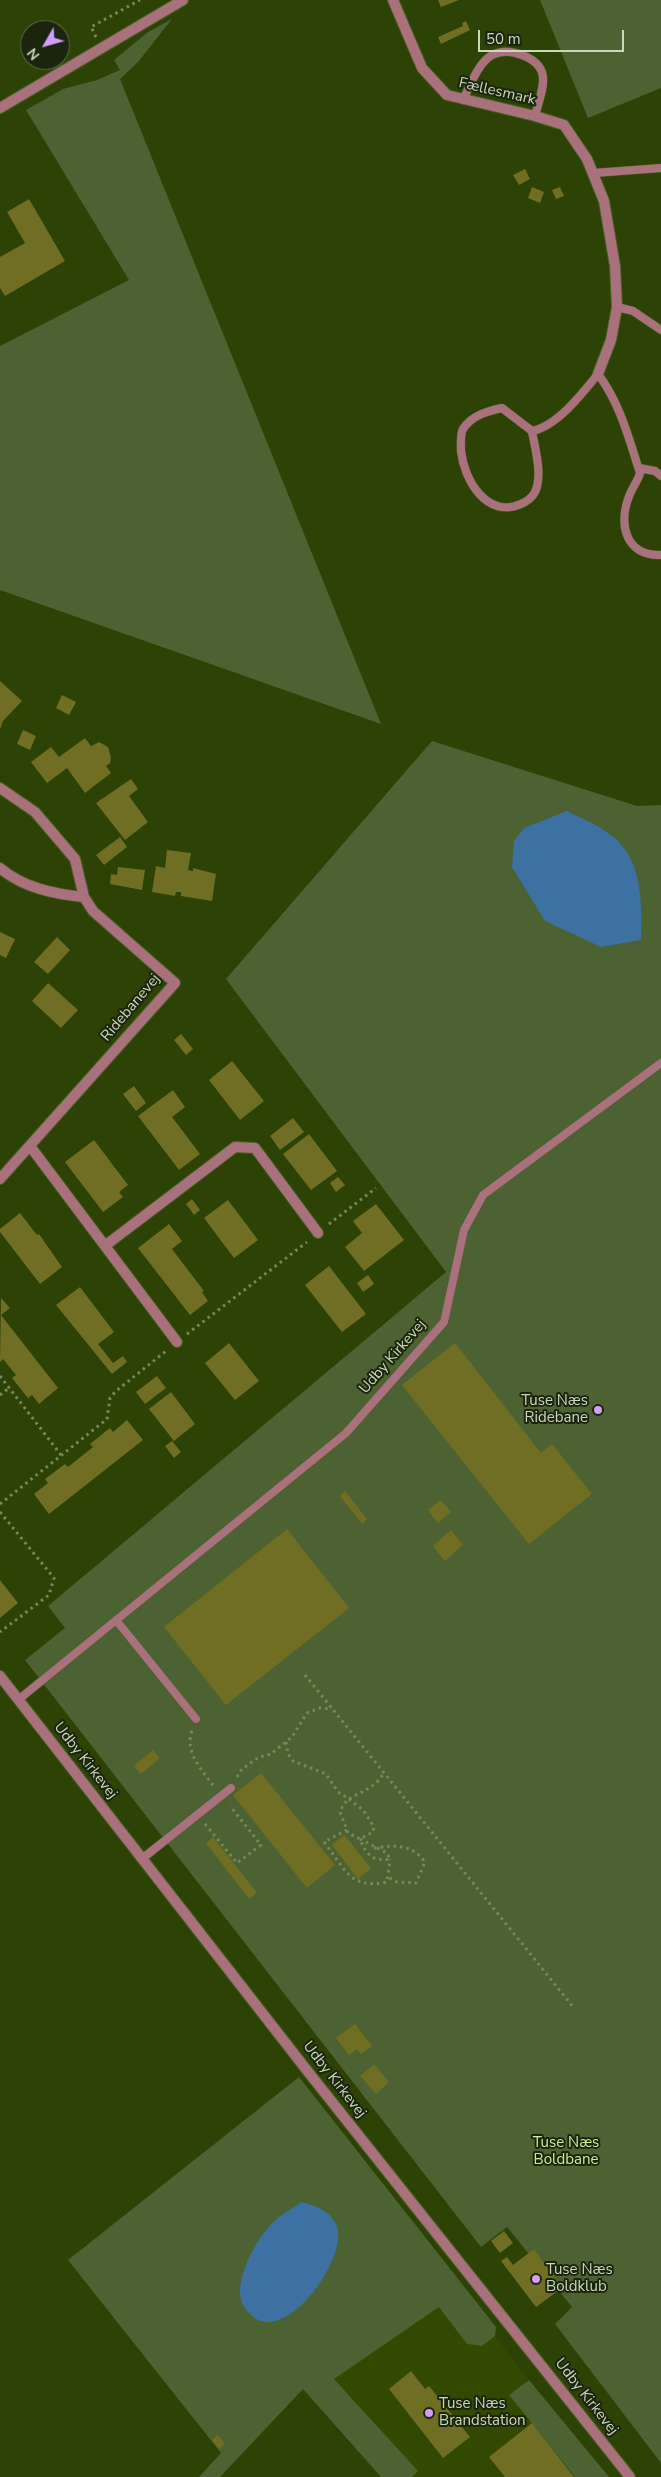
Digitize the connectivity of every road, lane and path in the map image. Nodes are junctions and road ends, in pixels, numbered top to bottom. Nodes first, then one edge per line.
1 (140, 0) edge
2 (183, 0) edge
3 (394, 0) edge
4 (101, 47) junction
5 (463, 100) junction
6 (0, 108) edge
7 (535, 116) junction
8 (661, 168) edge
9 (594, 173) junction
10 (617, 307) junction
11 (661, 330) edge
12 (598, 374) junction
13 (532, 431) junction
14 (639, 468) junction
15 (661, 476) edge
16 (661, 555) edge
17 (0, 788) edge
18 (0, 868) edge
19 (84, 897) junction
20 (661, 1063) edge
21 (30, 1146) junction
22 (0, 1179) edge
23 (318, 1233) dead end
24 (106, 1246) junction
25 (177, 1342) dead end
26 (0, 1376) edge
27 (9, 1388) junction
28 (0, 1395) edge
29 (61, 1455) dead end
30 (0, 1512) edge
31 (116, 1620) junction
32 (0, 1632) edge
33 (305, 1675) dead end
34 (0, 1676) edge
35 (18, 1700) junction
36 (332, 1709) junction
37 (196, 1719) dead end
38 (286, 1742) junction
39 (384, 1772) junction
40 (231, 1788) joint
41 (349, 1799) junction
42 (347, 1830) junction
43 (360, 1839) junction
44 (374, 1848) junction
45 (143, 1858) junction
46 (390, 1859) junction
47 (388, 1877) junction
48 (574, 2008) dead end
49 (630, 2477) edge

1 - 4 path
2 - 4 street
3 - 5 street, Fællesmark
4 - 6 street
5 - 7 street, Fællesmark
5 - 7 lane
7 - 9 street, Fællesmark
8 - 9 lane
9 - 10 street, Fællesmark
10 - 11 lane
10 - 12 street, Fællesmark
12 - 13 lane, Fællesmark
12 - 14 lane
13 - 13 lane
14 - 15 lane
14 - 16 lane
17 - 19 street, Ridebanevej
18 - 19 street
19 - 21 street, Ridebanevej
20 - 31 lane, Udby Kirkevej
21 - 22 street, Ridebanevej
21 - 24 street
23 - 24 street
24 - 25 street
26 - 27 path
27 - 28 path
27 - 29 path
30 - 32 path
31 - 35 lane, Udby Kirkevej
31 - 37 lane
33 - 36 path
34 - 35 street, Udby Kirkevej
35 - 45 street, Udby Kirkevej
36 - 38 path
36 - 39 path
38 - 40 path
38 - 41 path
39 - 41 path
39 - 48 path
40 - 45 lane
41 - 42 path
41 - 43 path
42 - 43 path
42 - 47 path
43 - 44 path
43 - 46 path
44 - 46 path
44 - 47 path
45 - 49 street, Udby Kirkevej
46 - 47 path

